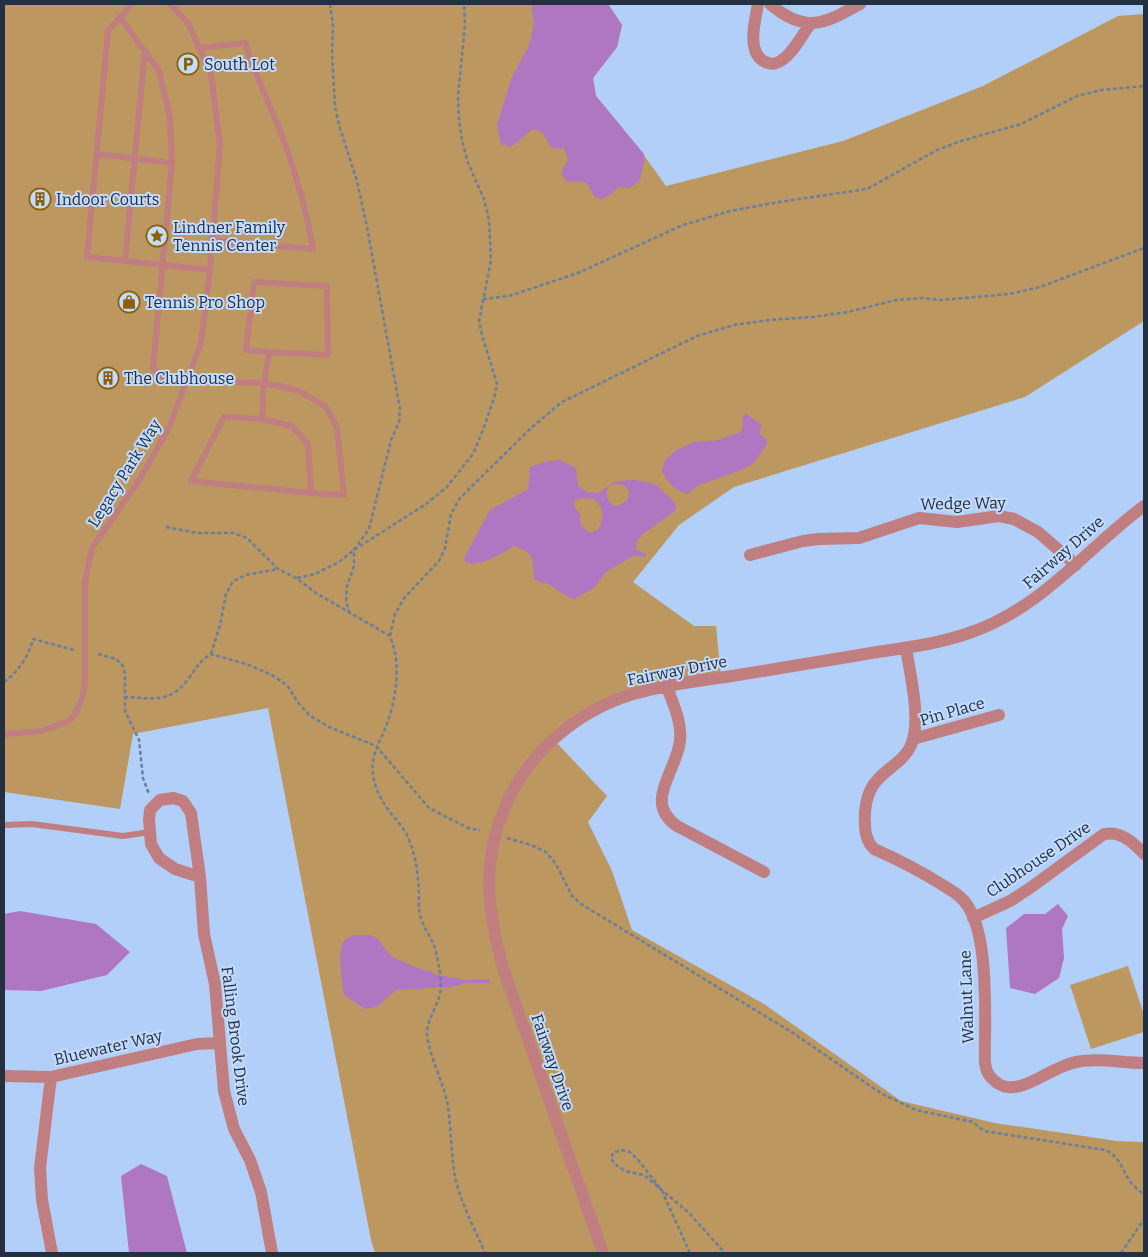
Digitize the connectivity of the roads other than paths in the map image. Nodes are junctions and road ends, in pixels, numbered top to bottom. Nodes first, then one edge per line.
1 (132, 4) edge
2 (170, 4) edge
3 (758, 4) edge
4 (770, 4) edge
5 (860, 4) edge
6 (120, 17) junction
7 (811, 23) junction
8 (199, 48) junction
9 (145, 50) junction
10 (97, 154) junction
11 (136, 157) junction
12 (172, 163) junction
13 (212, 240) junction
14 (126, 261) junction
15 (162, 265) junction
16 (210, 270) junction
17 (269, 352) junction
18 (188, 380) junction
19 (264, 383) junction
20 (262, 419) junction
21 (311, 493) junction
22 (1144, 506) edge
23 (750, 555) dead end
24 (1076, 565) junction
25 (906, 648) junction
26 (667, 687) junction
27 (1000, 715) dead end
28 (4, 734) edge
29 (913, 739) junction
30 (4, 825) edge
31 (150, 832) junction
32 (1144, 854) edge
33 (764, 872) dead end
34 (200, 877) junction
35 (974, 918) junction
36 (219, 1043) junction
37 (1144, 1063) edge
38 (4, 1076) edge
39 (51, 1077) junction
40 (52, 1253) edge
41 (272, 1253) edge
42 (602, 1253) edge

1 - 6 lane
2 - 8 lane, Legacy Park Way
3 - 7 street
4 - 7 street
5 - 7 street
6 - 9 lane
6 - 10 lane
8 - 13 lane, Legacy Park Way
8 - 13 lane
9 - 11 lane
9 - 12 lane
10 - 11 lane
10 - 14 lane
11 - 12 lane
11 - 14 lane
12 - 15 lane
13 - 16 lane, Legacy Park Way
14 - 15 lane
15 - 16 lane
15 - 18 lane
16 - 18 lane, Legacy Park Way
17 - 17 lane
17 - 19 lane
18 - 19 lane
18 - 28 lane, Legacy Park Way
19 - 20 lane
19 - 21 lane
20 - 21 lane
20 - 21 lane
22 - 24 street, Fairway Drive
23 - 24 street, Wedge Way
24 - 25 street, Fairway Drive
25 - 26 street, Fairway Drive
25 - 29 street, Walnut Lane
26 - 33 street
26 - 42 street, Fairway Drive
27 - 29 street, Pin Place
29 - 35 street, Walnut Lane
30 - 31 lane
31 - 34 street
31 - 34 street, Falling Brook Drive
32 - 35 street, Clubhouse Drive
34 - 36 street, Falling Brook Drive
35 - 37 street, Walnut Lane
36 - 39 street, Bluewater Way
36 - 41 street, Falling Brook Drive
38 - 39 street, Bluewater Way
39 - 40 street

